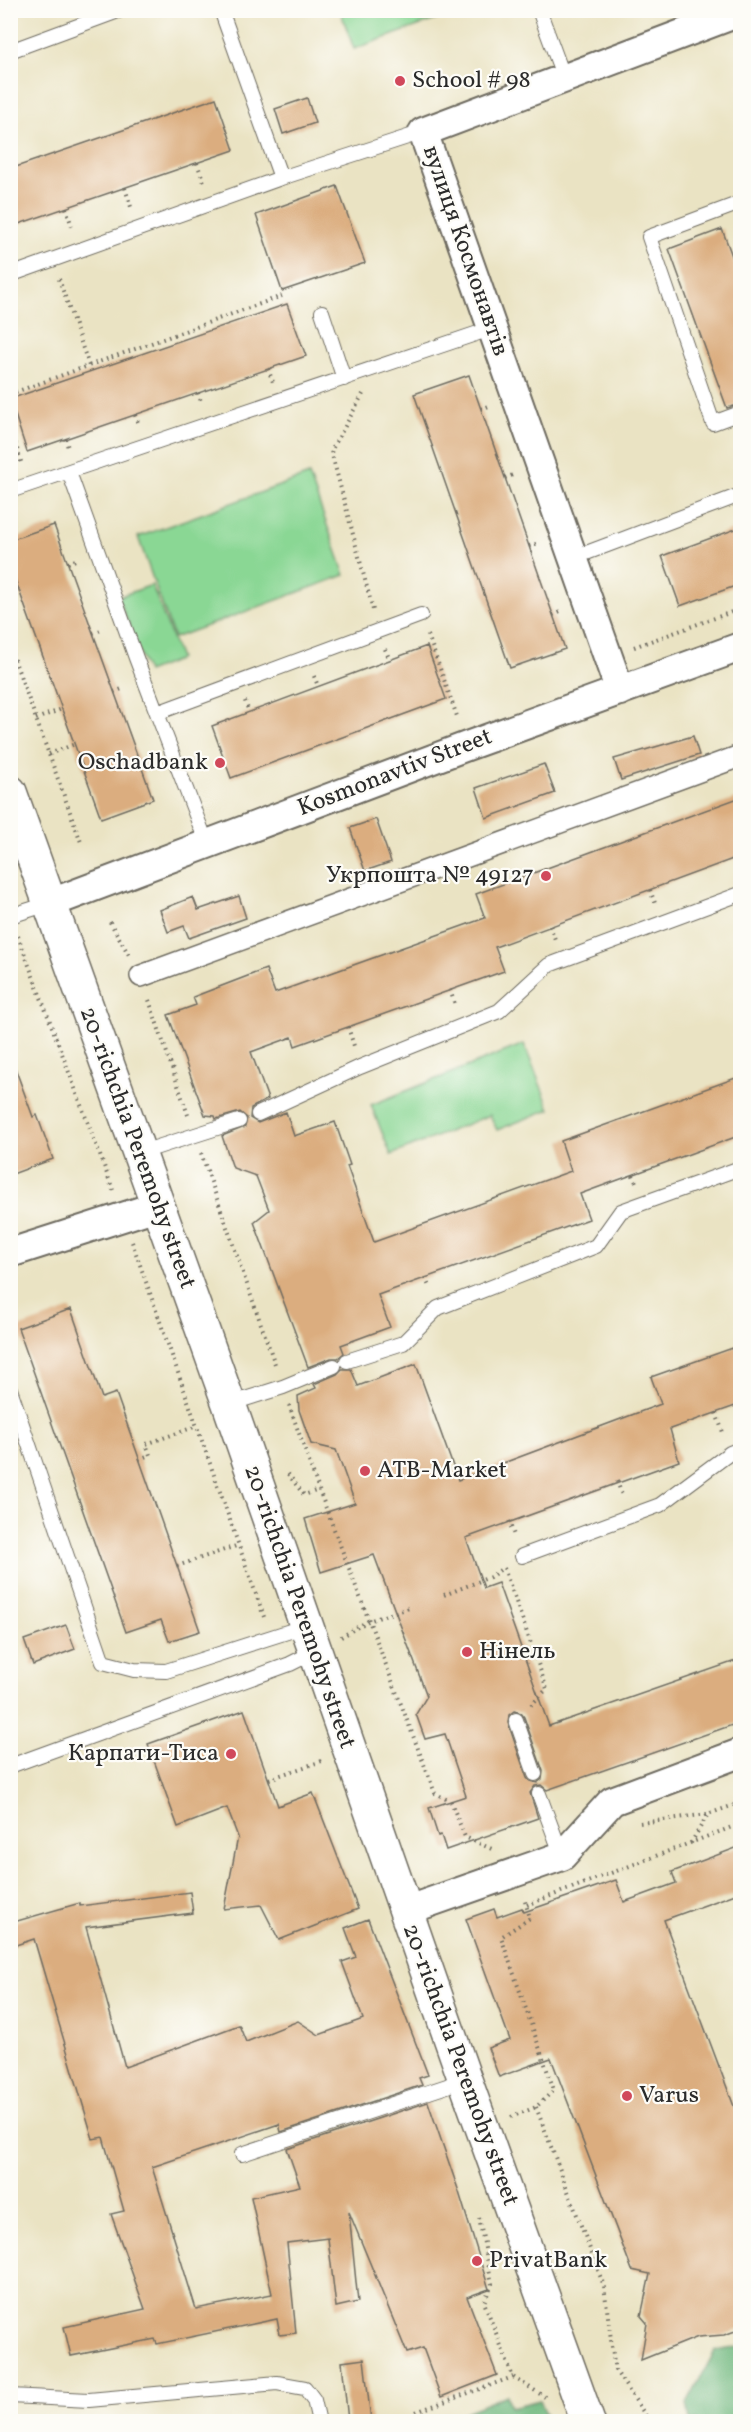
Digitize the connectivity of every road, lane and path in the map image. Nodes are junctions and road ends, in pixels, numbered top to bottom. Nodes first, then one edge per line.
1 (121, 10) edge
2 (221, 10) edge
3 (539, 10) edge
4 (741, 12) edge
5 (10, 51) edge
6 (564, 78) junction
7 (423, 132) junction
8 (281, 178) junction
9 (741, 203) edge
10 (53, 261) junction
11 (10, 275) edge
12 (282, 296) dead end
13 (322, 312) dead end
14 (493, 328) junction
15 (89, 366) junction
16 (378, 368) junction
17 (344, 379) junction
18 (10, 394) edge
19 (741, 413) edge
20 (10, 426) edge
21 (69, 472) junction
22 (28, 486) junction
23 (10, 492) edge
24 (741, 495) edge
25 (573, 558) junction
26 (741, 609) edge
27 (421, 615) joint
28 (379, 630) junction
29 (10, 648) edge
30 (738, 655) edge
31 (608, 657) junction
32 (620, 691) junction
33 (62, 709) dead end
34 (157, 713) junction
35 (36, 718) junction
36 (75, 744) dead end
37 (467, 746) junction
38 (49, 754) junction
39 (741, 756) edge
40 (10, 792) edge
41 (81, 842) dead end
42 (207, 844) junction
43 (741, 894) edge
44 (51, 903) junction
45 (12, 921) edge
46 (110, 922) dead end
47 (141, 976) junction
48 (258, 1114) dead end
49 (239, 1121) dead end
50 (195, 1136) junction
51 (736, 1137) dead end
52 (741, 1149) edge
53 (139, 1153) junction
54 (741, 1168) edge
55 (157, 1206) junction
56 (124, 1217) junction
57 (10, 1253) edge
58 (347, 1361) dead end
59 (334, 1366) dead end
60 (283, 1387) junction
61 (10, 1389) edge
62 (229, 1404) junction
63 (197, 1426) junction
64 (741, 1449) edge
65 (139, 1459) dead end
66 (319, 1490) junction
67 (304, 1495) dead end
68 (239, 1545) junction
69 (522, 1556) joint
70 (177, 1566) dead end
71 (504, 1568) junction
72 (444, 1595) dead end
73 (409, 1608) dead end
74 (368, 1621) junction
75 (271, 1638) junction
76 (310, 1639) junction
77 (516, 1720) joint
78 (741, 1753) edge
79 (326, 1759) dead end
80 (10, 1766) edge
81 (535, 1774) dead end
82 (269, 1779) dead end
83 (539, 1794) dead end
84 (741, 1803) edge
85 (708, 1814) junction
86 (741, 1824) edge
87 (585, 1830) junction
88 (690, 1844) junction
89 (562, 1856) junction
90 (516, 1873) junction
91 (526, 1905) junction
92 (405, 1911) junction
93 (464, 2077) junction
94 (536, 2107) junction
95 (510, 2117) dead end
96 (242, 2154) dead end
97 (479, 2215) dead end
98 (513, 2377) junction
99 (10, 2396) edge
100 (547, 2404) dead end
101 (416, 2412) dead end
102 (319, 2421) edge
103 (586, 2421) edge
104 (650, 2421) edge

1 - 5 lane
2 - 8 lane
3 - 6 lane
4 - 6 street, вулиця Космонавтів
6 - 7 street, вулиця Космонавтів
7 - 8 lane
7 - 14 street, вулиця Космонавтів
8 - 10 lane
9 - 19 lane
10 - 11 lane
10 - 15 path
12 - 15 path
13 - 17 lane
14 - 16 lane
14 - 25 street, вулиця Космонавтів
15 - 18 path
16 - 17 lane
16 - 28 path
17 - 21 lane
20 - 22 path
21 - 22 lane
21 - 34 lane
22 - 23 lane
24 - 25 lane
25 - 31 street, вулиця Космонавтів
26 - 31 path
27 - 28 lane
27 - 37 path
28 - 34 lane
29 - 35 path
30 - 32 street, Kosmonavtiv Street
31 - 32 street, вулиця Космонавтів
32 - 37 street, Kosmonavtiv Street
33 - 35 path
34 - 42 lane
35 - 38 path
36 - 38 path
37 - 42 street, Kosmonavtiv Street
38 - 41 path
39 - 47 street
40 - 44 street, 20-richchia Peremohy street
42 - 44 street, Kosmonavtiv Street
43 - 48 lane
44 - 45 lane
44 - 53 street, 20-richchia Peremohy street
45 - 56 path
46 - 47 path
47 - 50 path
49 - 50 lane
50 - 53 lane
50 - 60 path
51 - 52 path
53 - 55 street, 20-richchia Peremohy street
54 - 58 lane
55 - 56 street
55 - 62 street, 20-richchia Peremohy street
56 - 57 street
56 - 63 path
59 - 60 lane
60 - 62 lane
60 - 66 path
61 - 75 lane
62 - 76 street, 20-richchia Peremohy street
63 - 65 path
63 - 68 path
64 - 69 lane
66 - 67 path
66 - 74 path
68 - 70 path
68 - 75 path
69 - 71 path
71 - 72 path
71 - 77 path
73 - 74 path
74 - 76 path
74 - 90 path
75 - 76 lane
76 - 80 lane
76 - 92 street, 20-richchia Peremohy street
77 - 81 lane
78 - 87 street
79 - 82 path
83 - 89 lane
84 - 85 path
85 - 87 path
85 - 88 path
86 - 88 path
87 - 89 street
88 - 91 path
89 - 90 street
90 - 91 path
90 - 92 street
91 - 94 path
92 - 93 street, 20-richchia Peremohy street
93 - 96 lane
93 - 103 street, 20-richchia Peremohy street
94 - 95 path
94 - 104 path
97 - 98 path
98 - 100 path
98 - 101 path
99 - 102 lane

